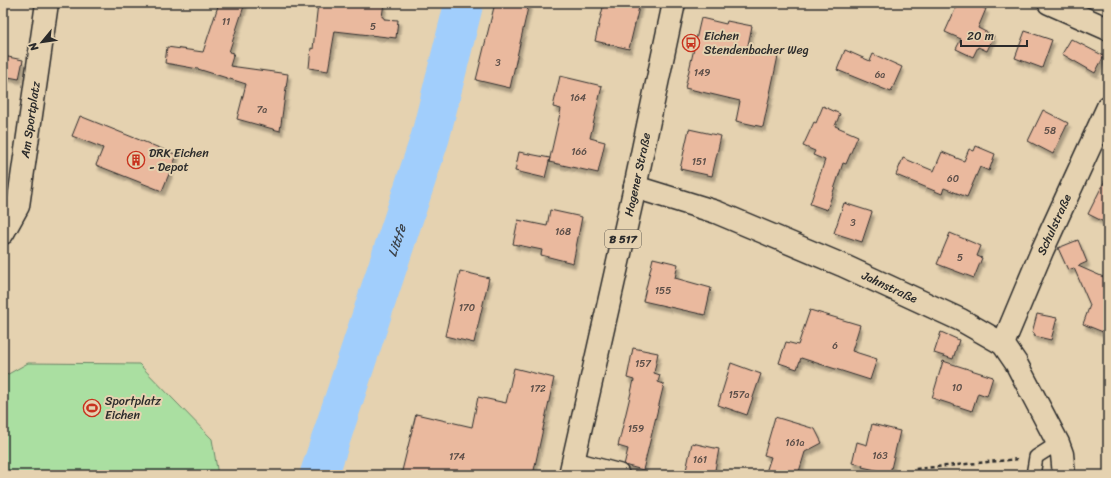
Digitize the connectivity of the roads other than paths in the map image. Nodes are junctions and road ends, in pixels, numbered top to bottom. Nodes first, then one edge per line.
1 (47, 3) edge
2 (674, 3) edge
3 (1050, 3) edge
4 (1108, 29) edge
5 (1108, 107) edge
6 (635, 187) junction
7 (3, 233) edge
8 (1003, 344) junction
9 (1058, 443) junction
10 (572, 469) edge
11 (618, 475) edge
12 (1033, 475) edge
13 (1064, 475) edge

1 - 7 street, Am Sportplatz
2 - 6 street, Hagener Straße / B 517
3 - 4 street
5 - 8 street, Schulstraße
6 - 8 street, Jahnstraße
6 - 10 street, Hagener Straße / B 517
8 - 9 street, Jahnstraße
9 - 12 lane
9 - 13 street, Jahnstraße
10 - 11 street, Hagener Straße

